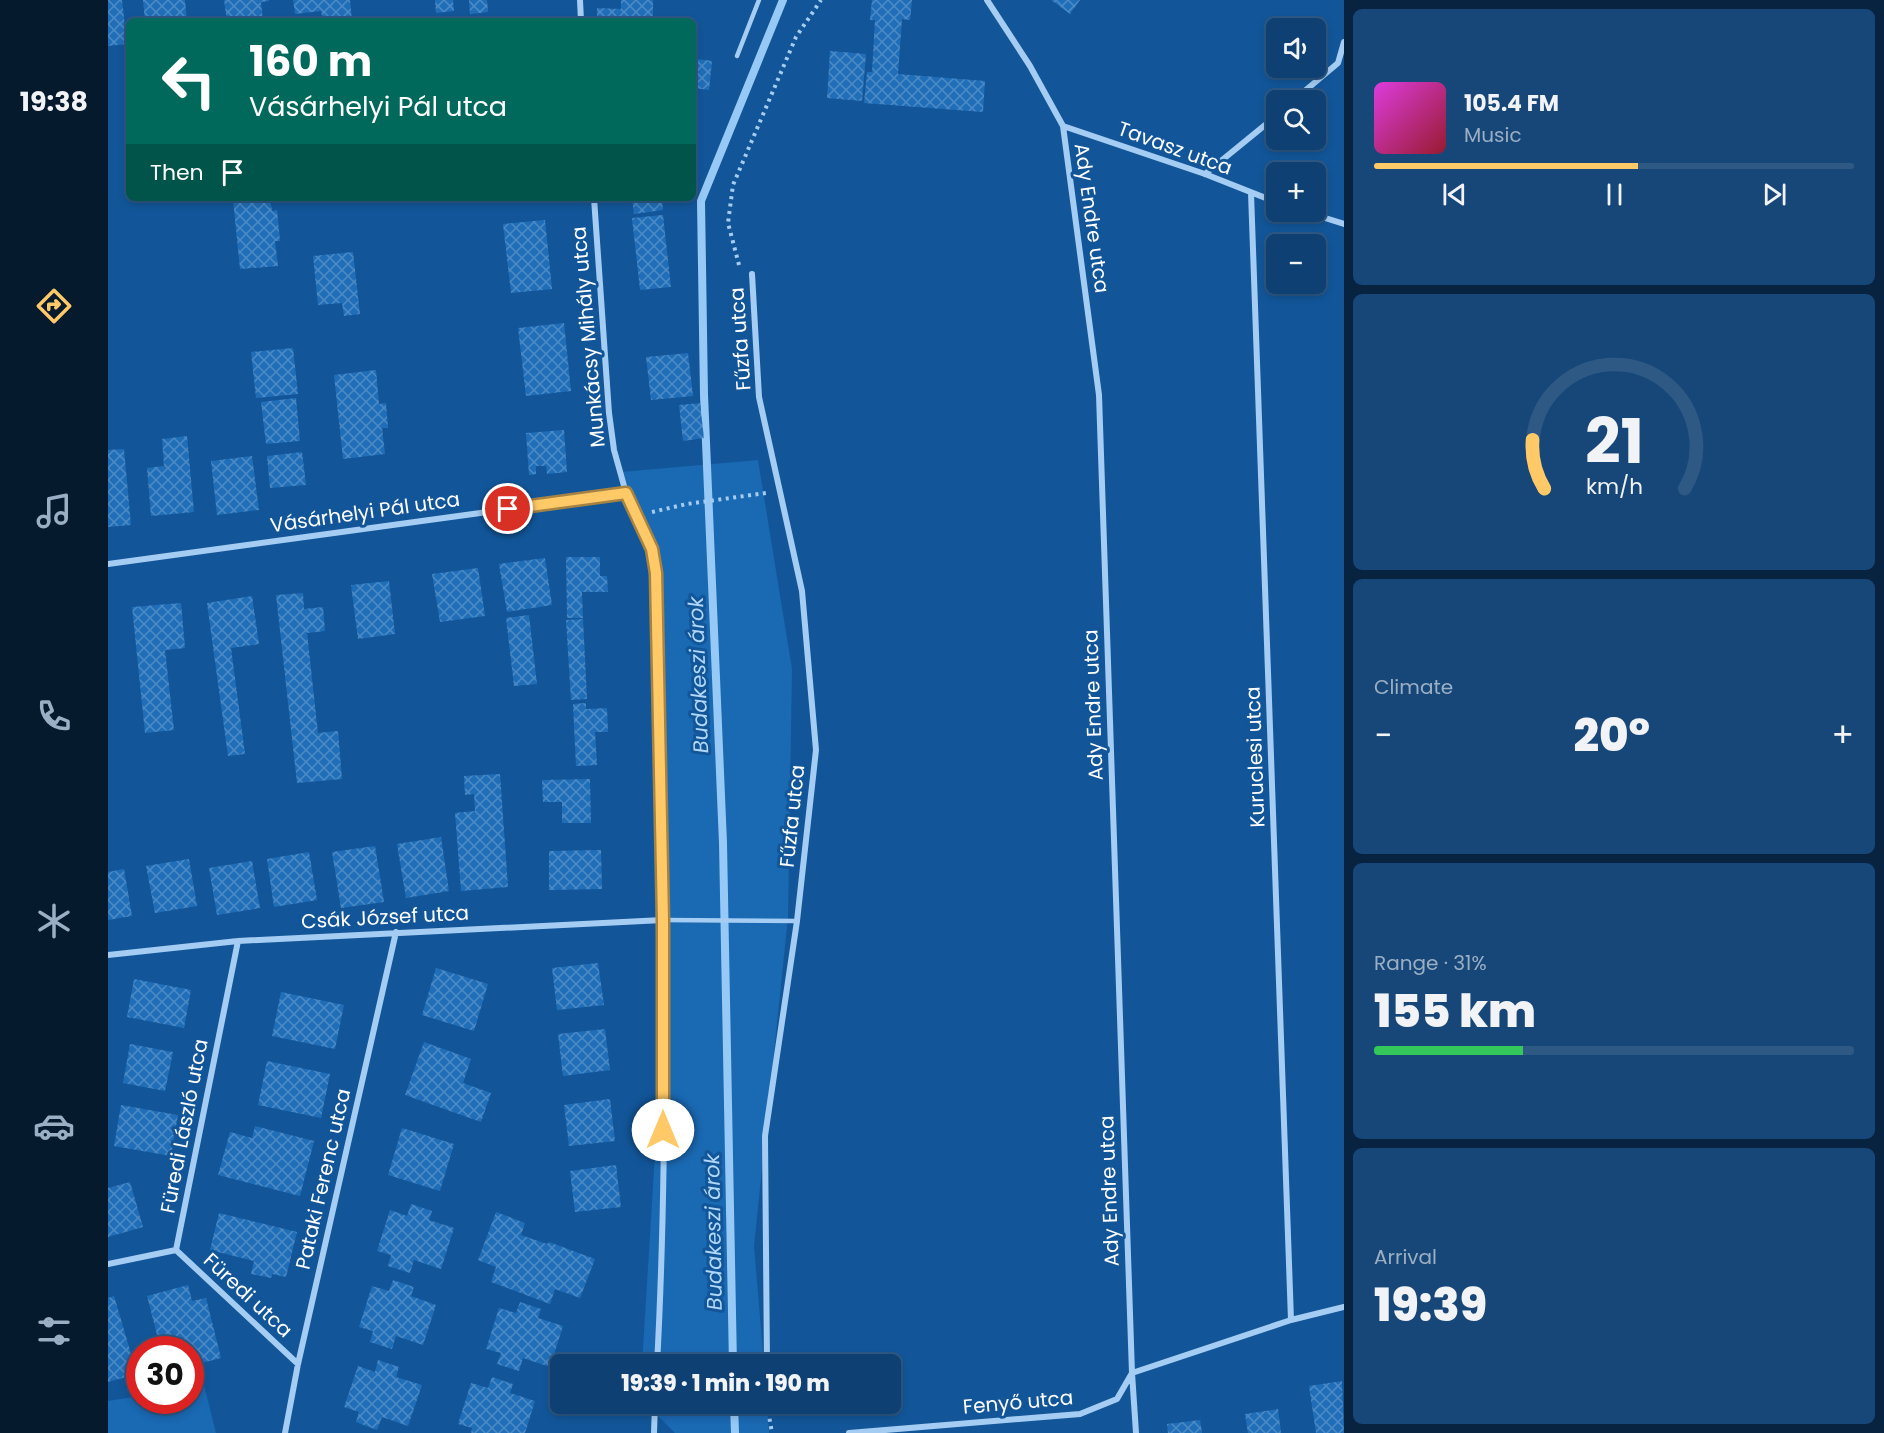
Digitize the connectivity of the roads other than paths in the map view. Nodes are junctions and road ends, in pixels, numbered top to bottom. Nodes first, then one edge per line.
1 (580, 0) edge
2 (759, 0) edge
3 (987, 0) edge
4 (581, 18) edge
5 (1344, 42) edge
6 (737, 56) dead end
7 (1306, 90) edge
8 (1266, 124) edge
9 (1063, 126) junction
10 (1205, 174) junction
11 (1251, 193) junction
12 (1266, 198) edge
13 (594, 201) edge
14 (1326, 218) edge
15 (1344, 224) edge
16 (752, 274) road end
17 (626, 493) junction
18 (108, 564) edge
19 (663, 920) junction
20 (797, 921) junction
21 (396, 932) junction
22 (238, 941) junction
23 (108, 955) edge
24 (176, 1250) junction
25 (108, 1264) edge
26 (1344, 1307) edge
27 (1291, 1320) junction
28 (658, 1354) edge
29 (767, 1354) edge
30 (298, 1364) junction
31 (1132, 1373) junction
32 (655, 1414) edge
33 (285, 1433) edge
34 (654, 1433) edge
35 (849, 1433) edge
36 (1136, 1433) edge

1 - 4 street
2 - 6 lane
3 - 9 street, Ady Endre utca
5 - 7 street
8 - 10 street
9 - 10 street, Tavasz utca
9 - 31 street, Ady Endre utca
10 - 11 street, Tavasz utca
11 - 12 street, Tavasz utca
11 - 27 street, Kuruclesi utca
13 - 17 street, Munkácsy Mihály utca
14 - 15 street
16 - 20 street, Fűzfa utca
17 - 18 street, Vásárhelyi Pál utca
17 - 19 street, Munkácsy Mihály utca
19 - 20 lane
19 - 21 street, Csák József utca
19 - 28 street, Munkácsy Mihály utca
20 - 29 street, Fűzfa utca
21 - 22 street, Csák József utca
21 - 30 street, Pataki Ferenc utca
22 - 23 street, Csák József utca
22 - 24 street, Füredi László utca
24 - 25 street
24 - 30 street, Füredi utca
26 - 27 street
27 - 31 street
30 - 33 street, Pataki Ferenc utca
31 - 35 street, Fenyő utca
31 - 36 street, Ady Endre utca
32 - 34 street

